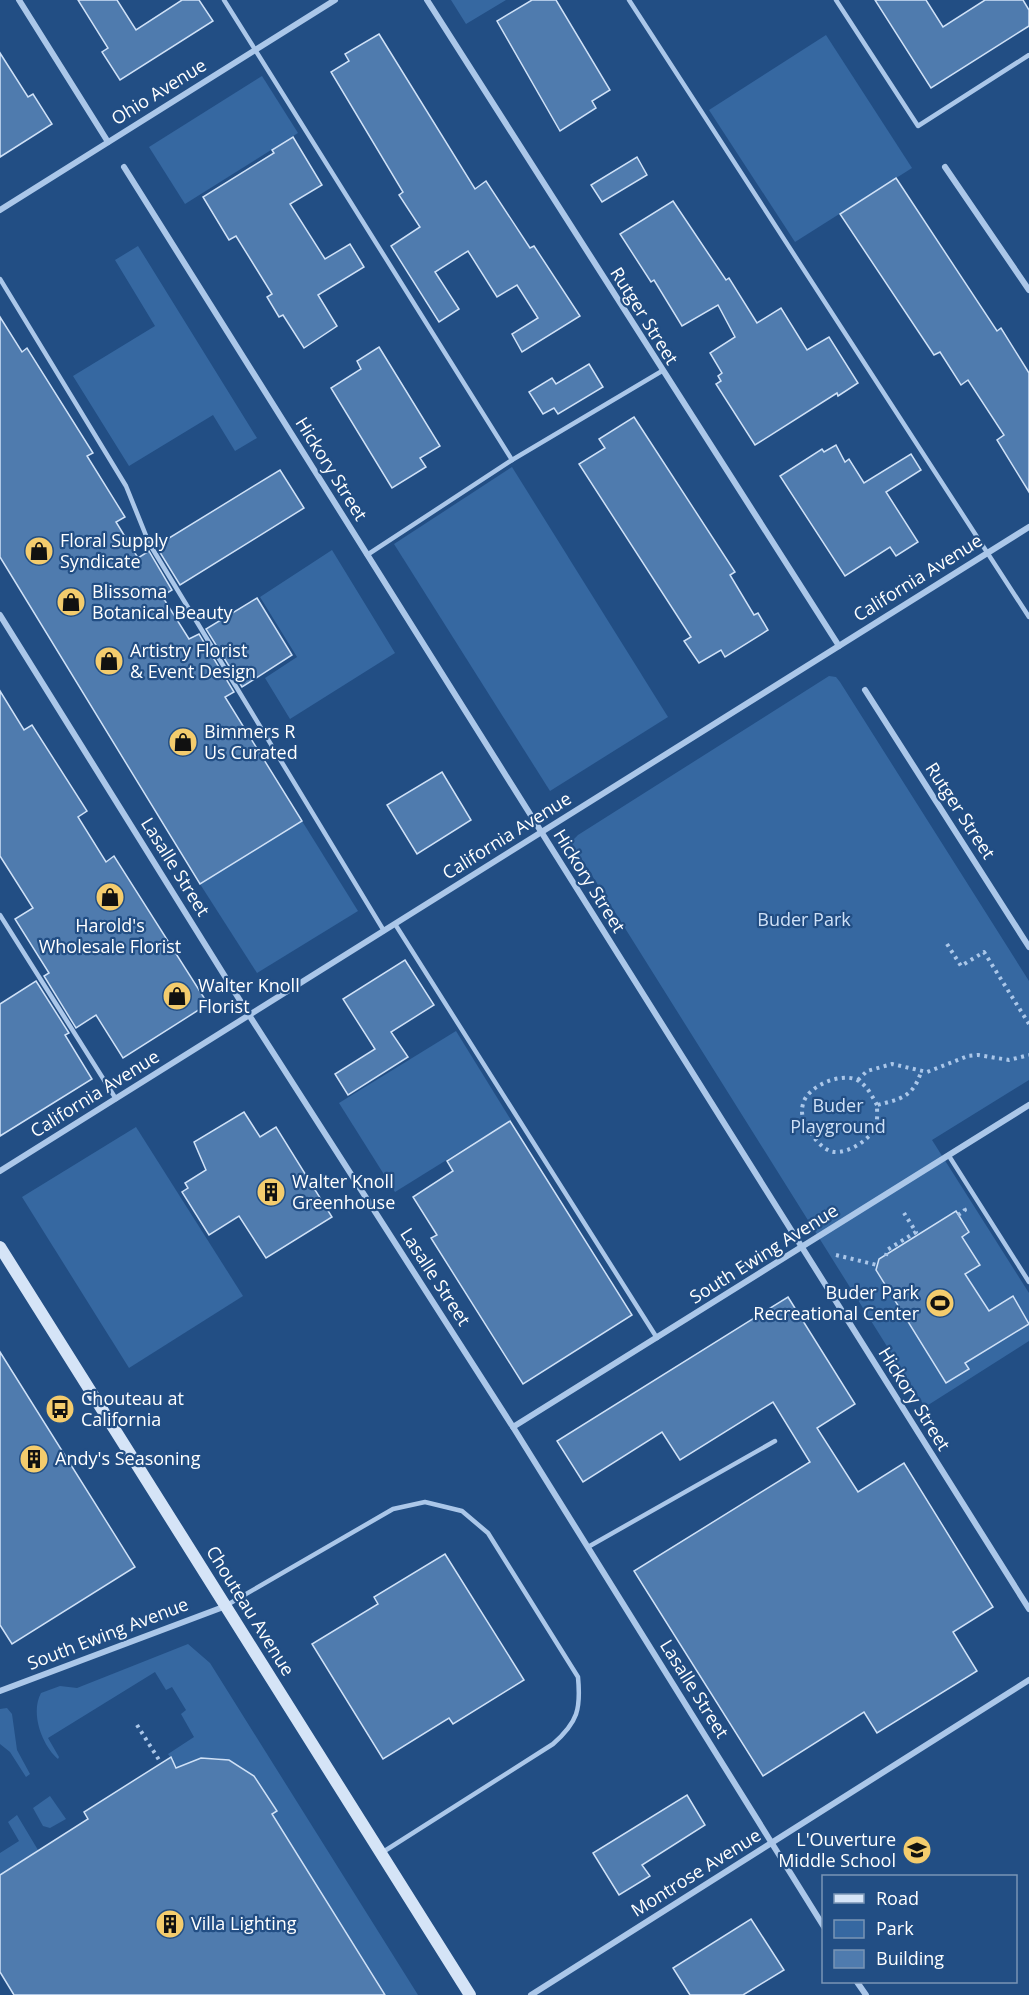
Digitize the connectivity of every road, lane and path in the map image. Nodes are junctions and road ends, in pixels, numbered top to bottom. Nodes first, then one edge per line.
1 (19, 0) edge
2 (224, 0) edge
3 (334, 0) edge
4 (427, 0) edge
5 (629, 0) edge
6 (836, 0) edge
7 (255, 50) junction
8 (1029, 55) edge
9 (108, 142) junction
10 (124, 167) dead end
11 (945, 167) dead end
12 (0, 210) edge
13 (0, 279) edge
14 (1029, 290) edge
15 (662, 371) junction
16 (512, 460) junction
17 (1029, 527) edge
18 (987, 553) junction
19 (367, 555) junction
20 (0, 615) edge
21 (1029, 617) edge
22 (839, 646) junction
23 (865, 690) dead end
24 (541, 832) junction
25 (0, 915) edge
26 (395, 924) junction
27 (384, 931) junction
28 (947, 944) dead end
29 (1029, 947) edge
30 (249, 1015) junction
31 (1029, 1024) edge
32 (1029, 1055) edge
33 (921, 1072) junction
34 (858, 1080) junction
35 (116, 1099) junction
36 (877, 1105) junction
37 (1029, 1105) edge
38 (949, 1156) junction
39 (0, 1171) edge
40 (904, 1213) dead end
41 (0, 1247) edge
42 (802, 1249) junction
43 (836, 1255) dead end
44 (886, 1256) dead end
45 (877, 1265) dead end
46 (1029, 1282) edge
47 (657, 1338) junction
48 (513, 1427) junction
49 (775, 1442) dead end
50 (588, 1547) junction
51 (226, 1606) junction
52 (1029, 1609) edge
53 (1029, 1680) edge
54 (0, 1691) edge
55 (137, 1725) dead end
56 (161, 1763) dead end
57 (771, 1843) junction
58 (381, 1854) junction
59 (822, 1924) edge
60 (470, 1995) edge
61 (531, 1995) edge

1 - 9 street
2 - 7 lane
3 - 7 street, Ohio Avenue
4 - 15 street, Rutger Street
5 - 18 lane
6 - 8 lane
7 - 9 street, Ohio Avenue
7 - 16 lane
9 - 12 street, Ohio Avenue
10 - 19 street, Hickory Street
11 - 14 street
13 - 27 lane
15 - 16 lane
15 - 22 street, Rutger Street
16 - 19 lane
17 - 18 street, California Avenue
18 - 21 lane
18 - 22 street, California Avenue
19 - 24 street, Hickory Street
20 - 30 street, Lasalle Street
22 - 24 street, California Avenue
23 - 29 street, Rutger Street
24 - 26 street, California Avenue
24 - 42 street, Hickory Street
25 - 35 lane
26 - 27 street, California Avenue
26 - 47 lane
27 - 30 street, California Avenue
28 - 31 path
30 - 35 street, California Avenue
30 - 48 street, Lasalle Street
32 - 33 path
33 - 34 path
33 - 36 path
34 - 36 path
34 - 36 path
35 - 39 street, California Avenue
37 - 38 street, South Ewing Avenue
38 - 42 street, South Ewing Avenue
38 - 46 lane
40 - 44 path
41 - 51 main road, Chouteau Avenue
42 - 47 street, South Ewing Avenue
42 - 52 street, Hickory Street
43 - 45 path
47 - 48 street, South Ewing Avenue
48 - 50 street, Lasalle Street
49 - 50 lane
50 - 57 street, Lasalle Street
51 - 54 street, South Ewing Avenue
51 - 58 main road, Chouteau Avenue
51 - 58 lane
53 - 57 street, Montrose Avenue
55 - 56 path
57 - 59 street, Lasalle Street
57 - 61 street, Montrose Avenue
58 - 60 main road, Chouteau Avenue

